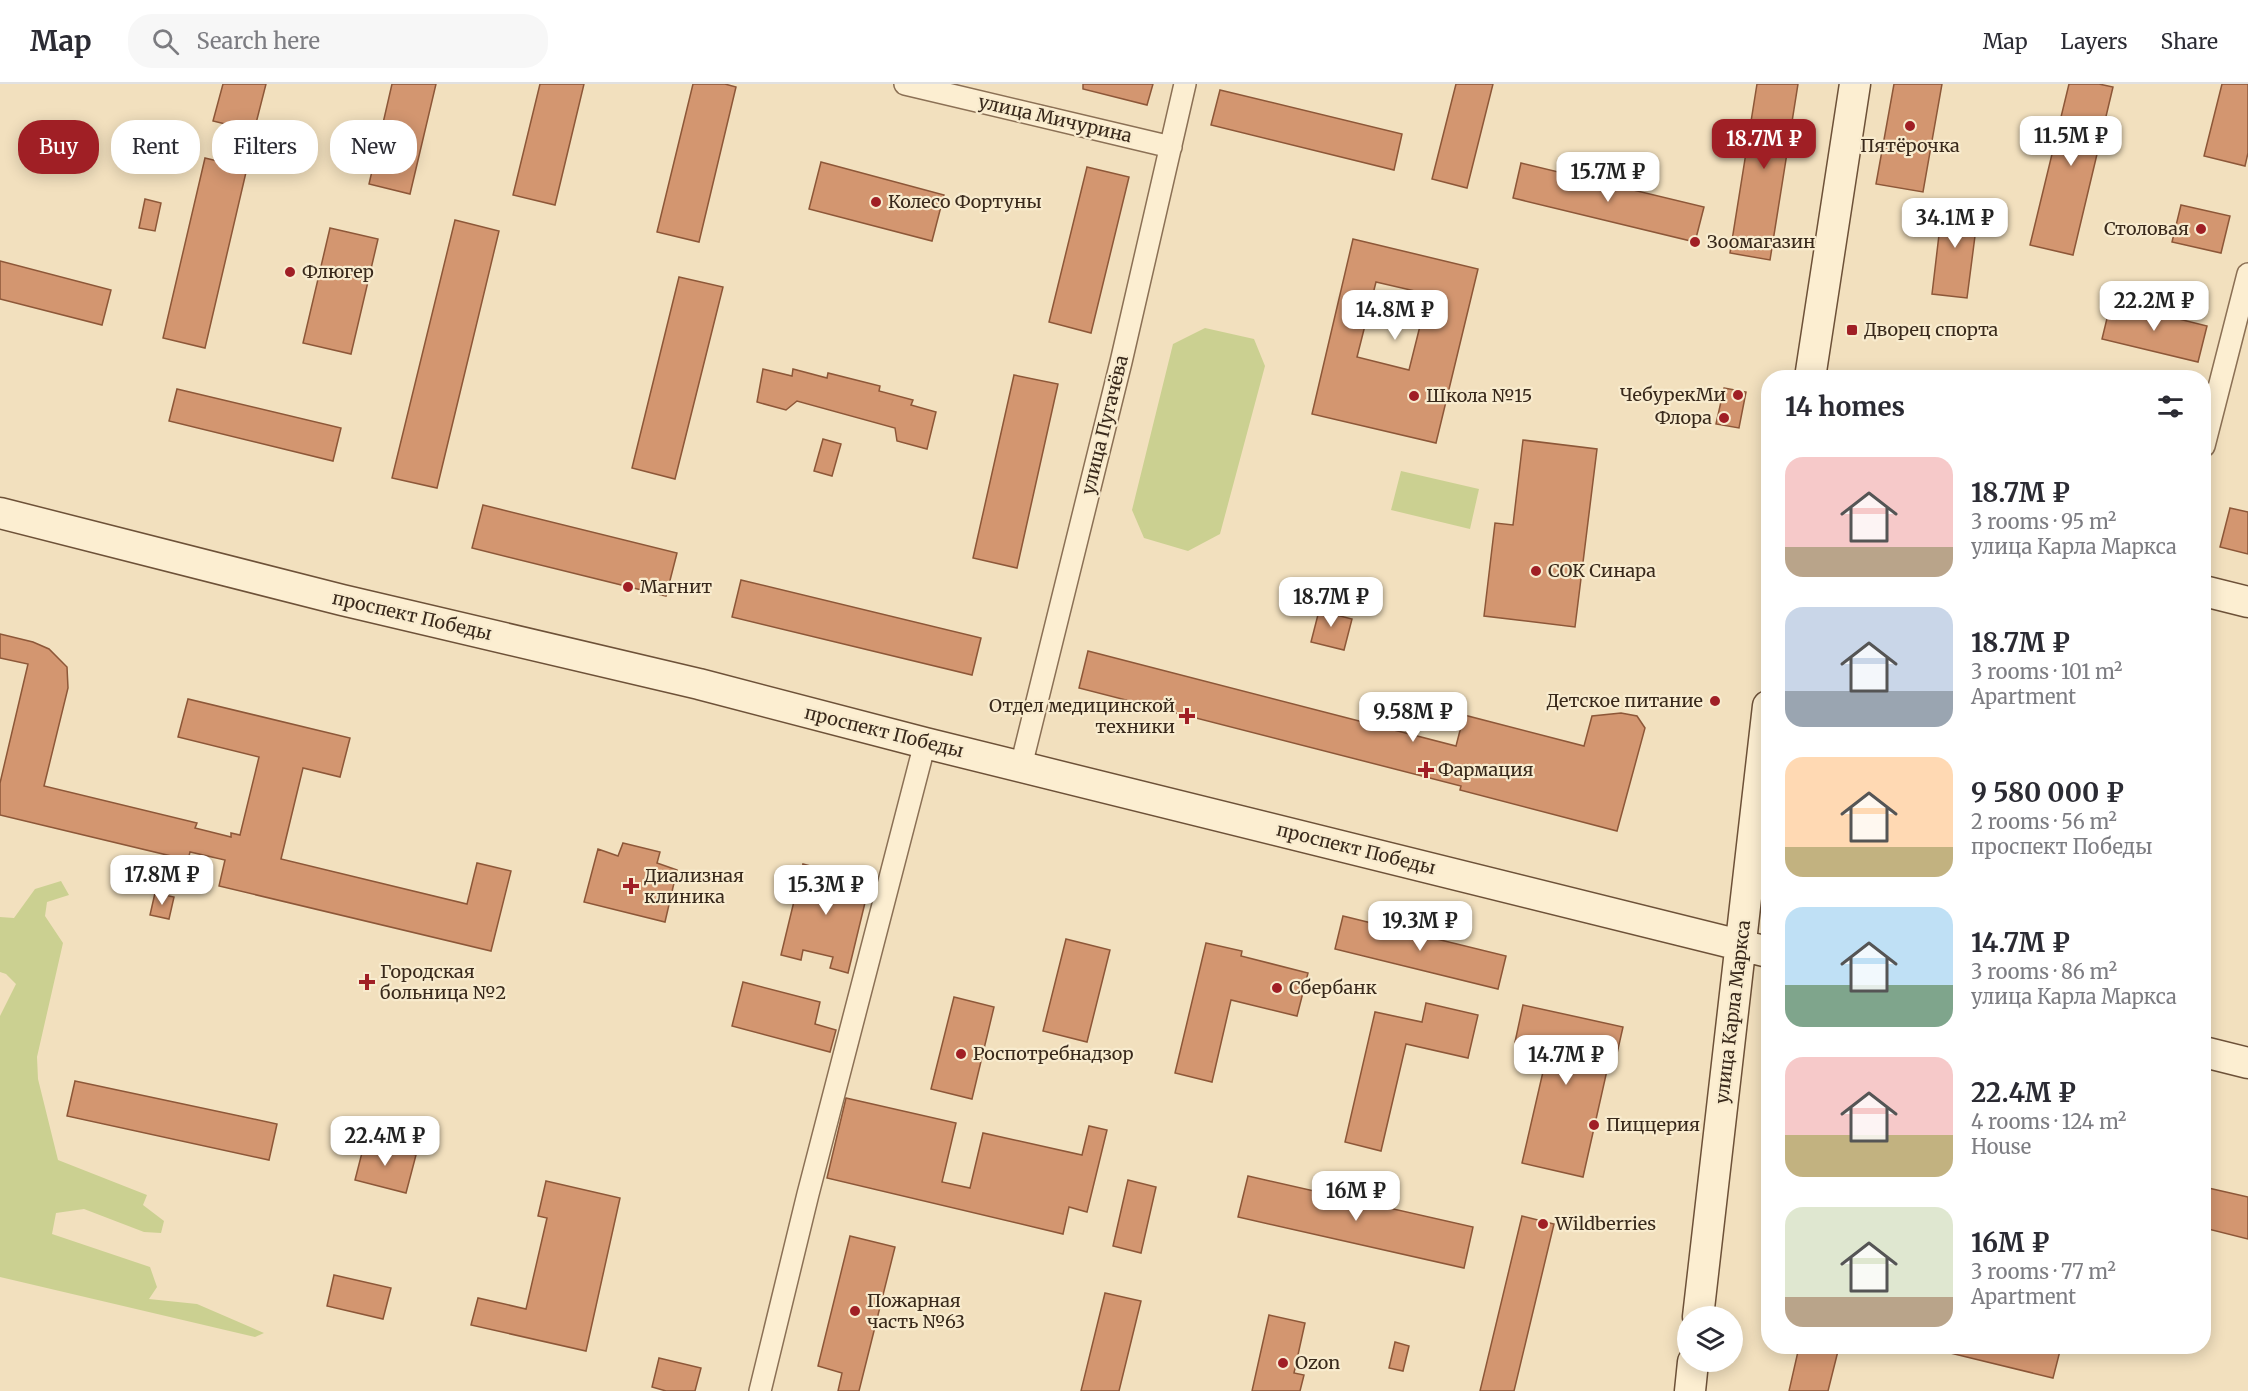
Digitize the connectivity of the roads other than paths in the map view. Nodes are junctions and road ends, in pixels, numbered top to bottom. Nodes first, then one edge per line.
1 (905, 84) edge
2 (1185, 84) edge
3 (1855, 84) edge
4 (1171, 147) junction
5 (2248, 274) edge
6 (1811, 370) edge
7 (2211, 419) edge
8 (0, 513) edge
9 (2211, 593) edge
10 (2248, 602) edge
11 (925, 743) junction
12 (1021, 766) junction
13 (1761, 837) edge
14 (1755, 949) edge
15 (2211, 1054) edge
16 (2248, 1063) edge
17 (1699, 1306) edge
18 (1692, 1372) edge
19 (760, 1391) edge
20 (1690, 1391) edge

1 - 4 street, улица Мичурина
2 - 4 street, улица Пугачёва
3 - 6 street
4 - 12 street, улица Пугачёва
5 - 7 street
8 - 11 street, проспект Победы
9 - 10 street
11 - 12 street, проспект Победы
11 - 19 street
12 - 14 street, проспект Победы
13 - 14 street, улица Карла Маркса
14 - 17 street, улица Карла Маркса
15 - 16 street
18 - 20 street

